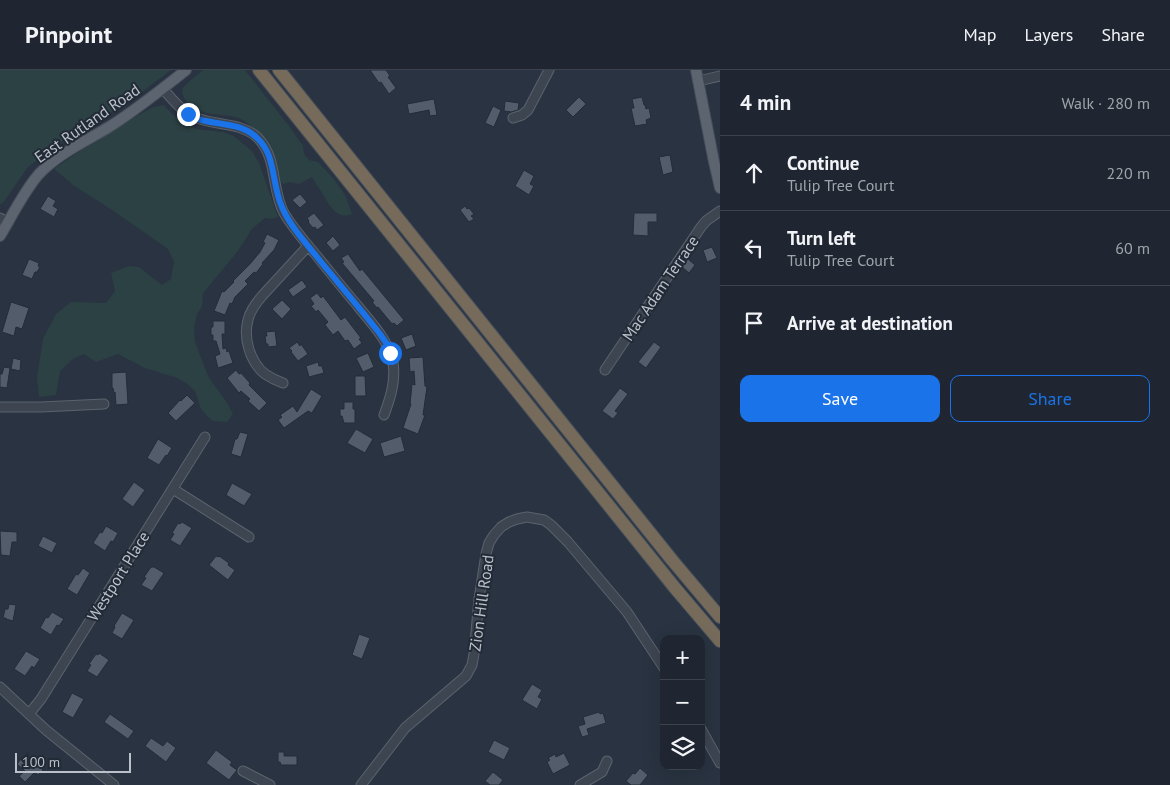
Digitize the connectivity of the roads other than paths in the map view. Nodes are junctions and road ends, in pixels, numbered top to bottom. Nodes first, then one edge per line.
1 (186, 70) edge
2 (259, 70) edge
3 (279, 70) edge
4 (548, 70) edge
5 (696, 70) edge
6 (720, 76) edge
7 (698, 81) junction
8 (163, 89) junction
9 (513, 118) dead end
10 (720, 188) edge
11 (720, 211) edge
12 (4, 221) edge
13 (0, 236) edge
14 (308, 246) junction
15 (605, 370) dead end
16 (283, 383) dead end
17 (104, 404) dead end
18 (0, 407) edge
19 (384, 415) dead end
20 (205, 437) dead end
21 (173, 489) junction
22 (249, 537) dead end
23 (720, 617) edge
24 (720, 641) edge
25 (660, 662) edge
26 (0, 687) edge
27 (29, 714) junction
28 (705, 736) edge
29 (607, 760) dead end
30 (720, 763) edge
31 (243, 771) dead end
32 (114, 785) edge
33 (270, 785) edge
34 (360, 785) edge
35 (580, 785) edge

1 - 8 main road, East Rutland Road
2 - 24 highway
3 - 23 highway
4 - 9 street
5 - 7 main road
6 - 7 street
7 - 10 main road
8 - 12 main road, East Rutland Road
8 - 14 street
11 - 15 street, Mac Adam Terrace
12 - 13 main road, East Rutland Road
14 - 16 street
14 - 19 street
17 - 18 street
20 - 21 street, Westport Place
21 - 22 street
21 - 27 street, Westport Place
25 - 34 street, Zion Hill Road
26 - 27 street
27 - 32 street
28 - 30 street
29 - 35 street
31 - 33 street

